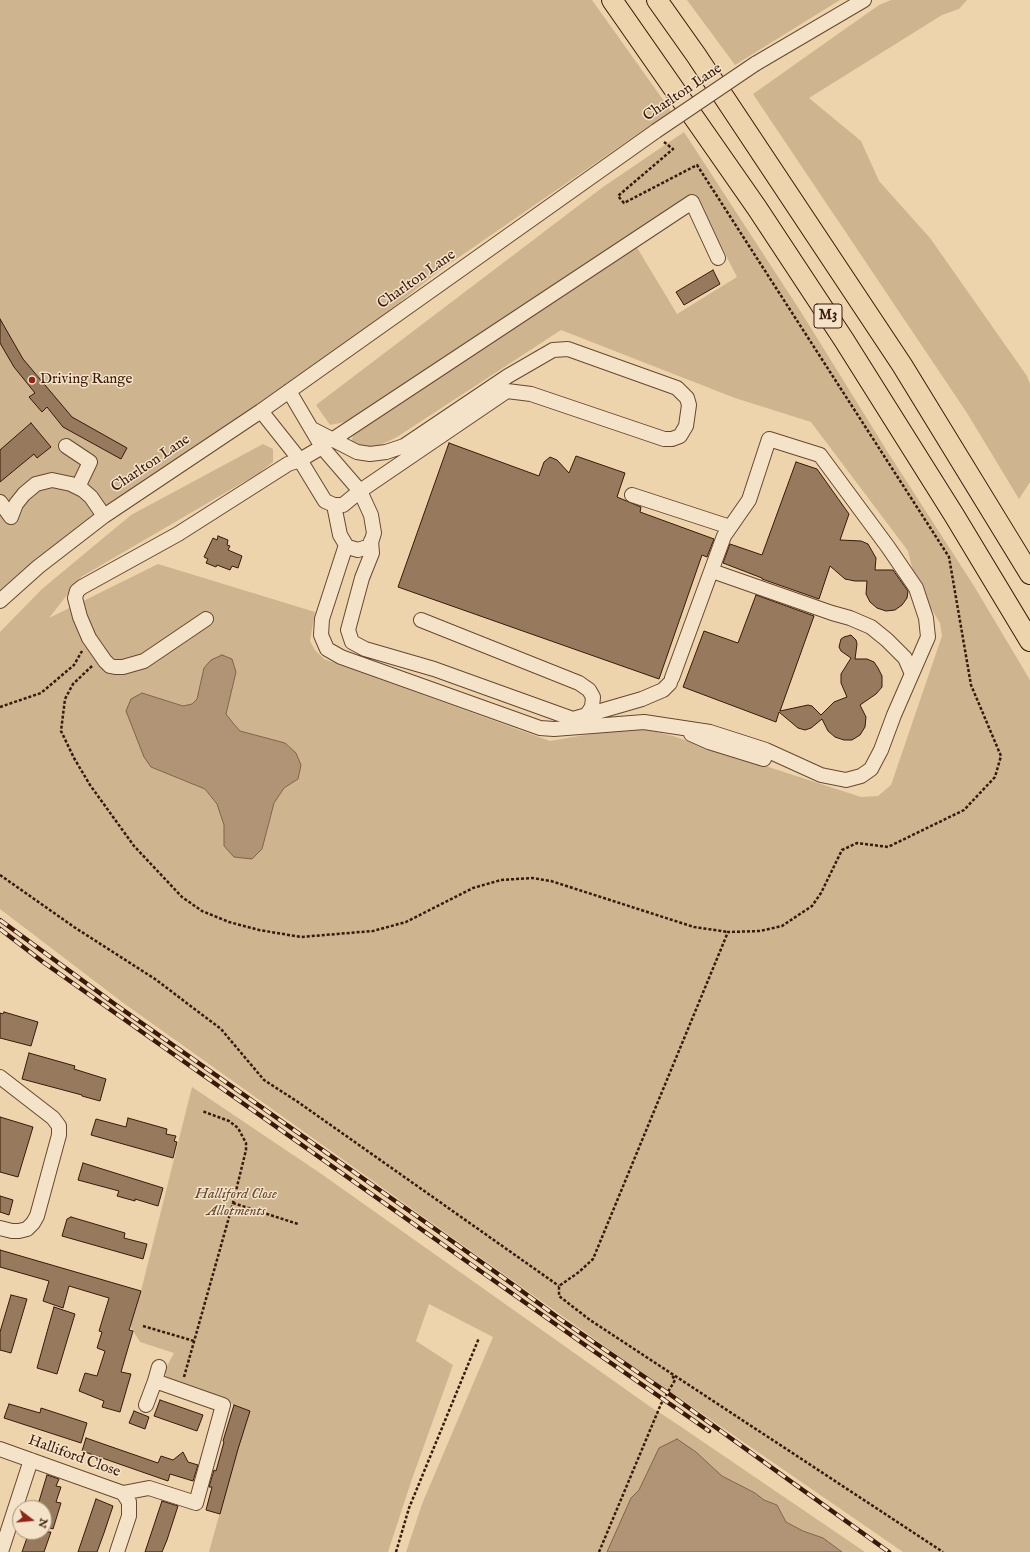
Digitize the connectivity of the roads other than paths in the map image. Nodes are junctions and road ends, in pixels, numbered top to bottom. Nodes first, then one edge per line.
1 (612, 0) edge
2 (657, 0) edge
3 (864, 0) edge
4 (718, 258) dead end
5 (289, 391) junction
6 (261, 411) junction
7 (327, 443) junction
8 (66, 446) dead end
9 (300, 460) junction
10 (78, 487) junction
11 (360, 491) junction
12 (632, 495) dead end
13 (0, 502) edge
14 (334, 505) junction
15 (104, 516) junction
16 (730, 527) junction
17 (371, 541) junction
18 (346, 545) junction
19 (712, 571) junction
20 (1030, 574) edge
21 (0, 601) edge
22 (206, 619) dead end
23 (422, 620) dead end
24 (1030, 641) edge
25 (912, 674) junction
26 (586, 721) junction
27 (0, 1077) edge
28 (0, 1228) edge
29 (159, 1367) dead end
30 (155, 1381) junction
31 (146, 1405) dead end
32 (0, 1449) edge
33 (31, 1460) junction
34 (123, 1493) junction
35 (1, 1552) edge
36 (117, 1552) edge

1 - 24 highway, M3
2 - 20 highway, M3
3 - 5 street, Charlton Lane, bridge
4 - 7 street
5 - 6 street, Charlton Lane
5 - 7 street
6 - 9 street
6 - 15 street, Charlton Lane
7 - 9 street
7 - 11 street
7 - 11 street
8 - 10 street
9 - 14 street
9 - 22 street
10 - 13 street
10 - 15 street
11 - 14 street
11 - 17 street
12 - 16 street
14 - 18 street
15 - 21 street, Charlton Lane
16 - 19 street
16 - 25 street
17 - 18 street
17 - 26 street
18 - 26 street
19 - 25 street
19 - 26 street
23 - 26 street
25 - 26 street
27 - 28 street
29 - 30 street
30 - 31 street
30 - 34 street
32 - 33 street, Halliford Close
33 - 34 street, Halliford Close
33 - 35 street
34 - 36 street, Halliford Close

